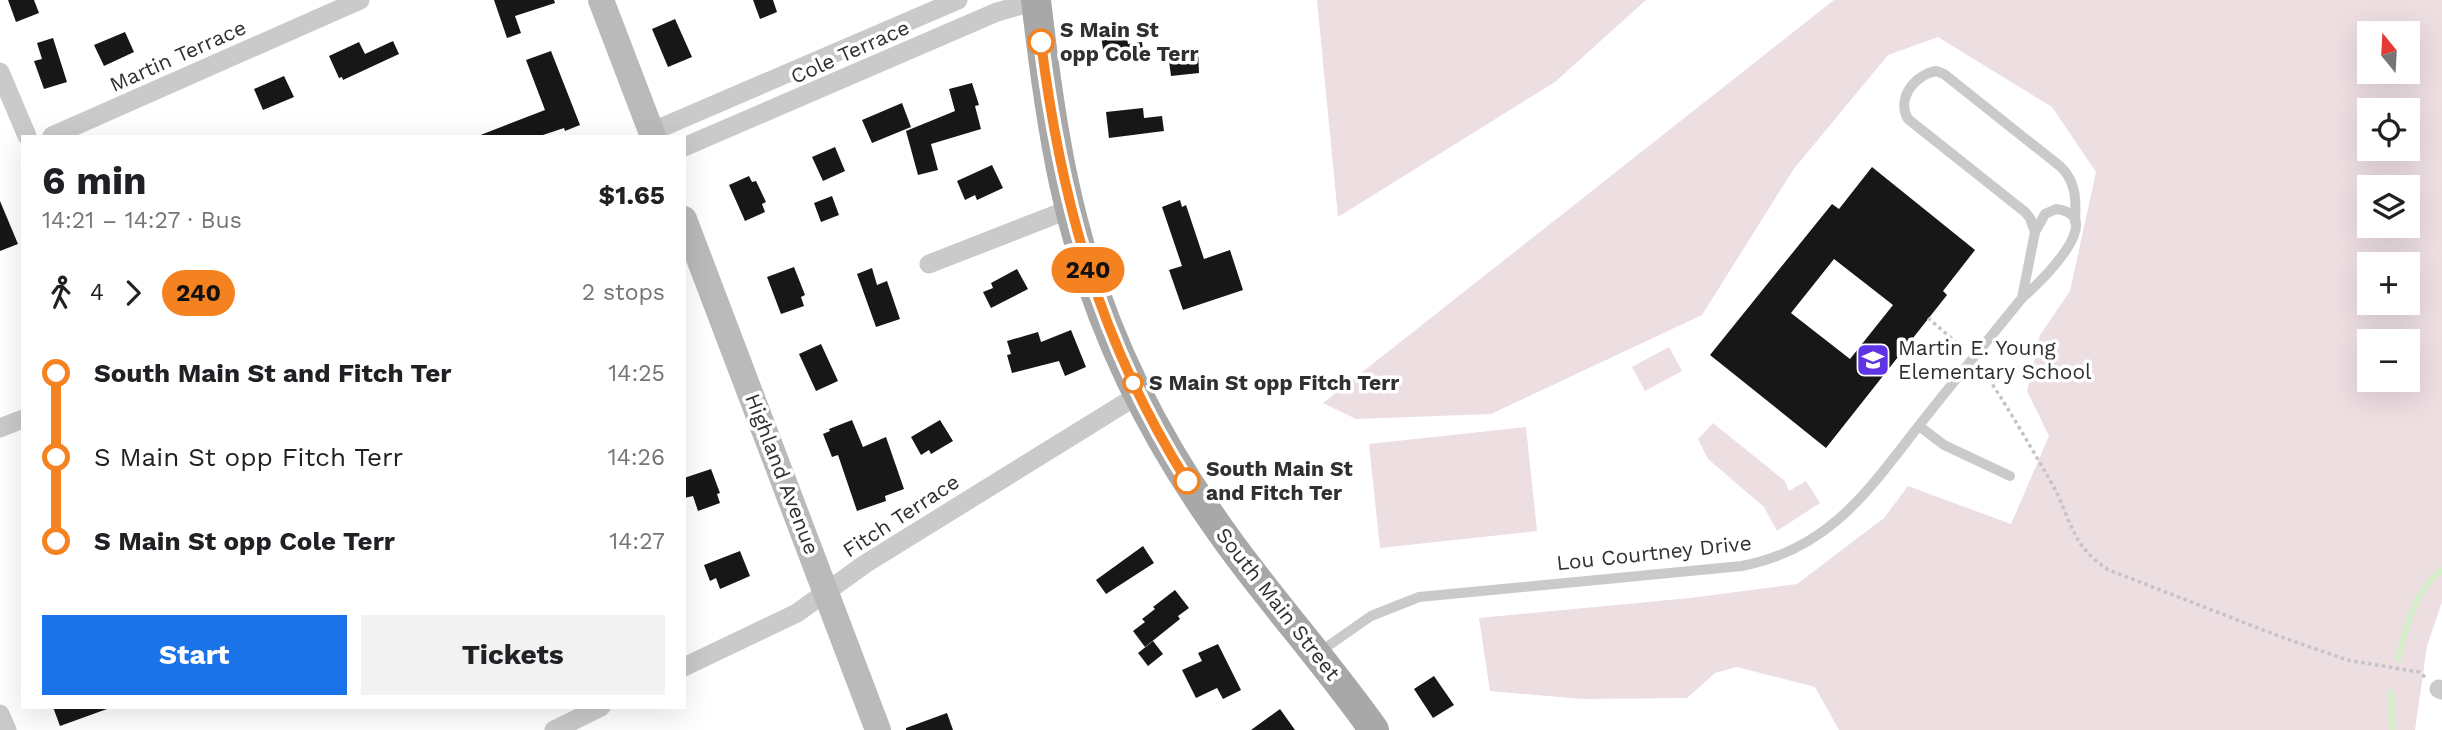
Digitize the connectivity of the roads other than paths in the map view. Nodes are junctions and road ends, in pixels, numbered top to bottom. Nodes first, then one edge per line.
1 (360, 0) edge
2 (601, 0) edge
3 (958, 0) edge
4 (1036, 0) edge
5 (0, 72) edge
6 (652, 134) edge
7 (27, 135) edge
8 (54, 135) edge
9 (686, 146) edge
10 (1070, 209) junction
11 (2075, 222) junction
12 (686, 224) edge
13 (2035, 232) junction
14 (929, 264) dead end
15 (2022, 298) junction
16 (1138, 395) junction
17 (21, 420) edge
18 (1919, 426) junction
19 (0, 428) edge
20 (2010, 475) dead end
21 (828, 593) junction
22 (1317, 653) junction
23 (686, 666) edge
24 (592, 709) edge
25 (0, 714) edge
26 (7, 730) edge
27 (554, 730) edge
28 (878, 730) edge
29 (1374, 730) edge

1 - 8 street, Martin Terrace
2 - 6 street
3 - 6 street, Cole Terrace
4 - 9 street, Cole Terrace
4 - 10 main road, South Main Street
5 - 7 street
10 - 14 street
10 - 16 main road, South Main Street
11 - 13 lane
11 - 13 lane
11 - 15 lane, Lou Courtney Drive
12 - 21 street, Highland Avenue
13 - 15 lane, Lou Courtney Drive
15 - 18 lane, Lou Courtney Drive
16 - 21 street, Fitch Terrace
16 - 22 main road, South Main Street
17 - 19 street
18 - 20 lane
18 - 22 lane, Lou Courtney Drive
21 - 23 street, Fitch Terrace
21 - 28 street, Highland Avenue
22 - 29 main road, South Main Street
24 - 27 street
25 - 26 street

